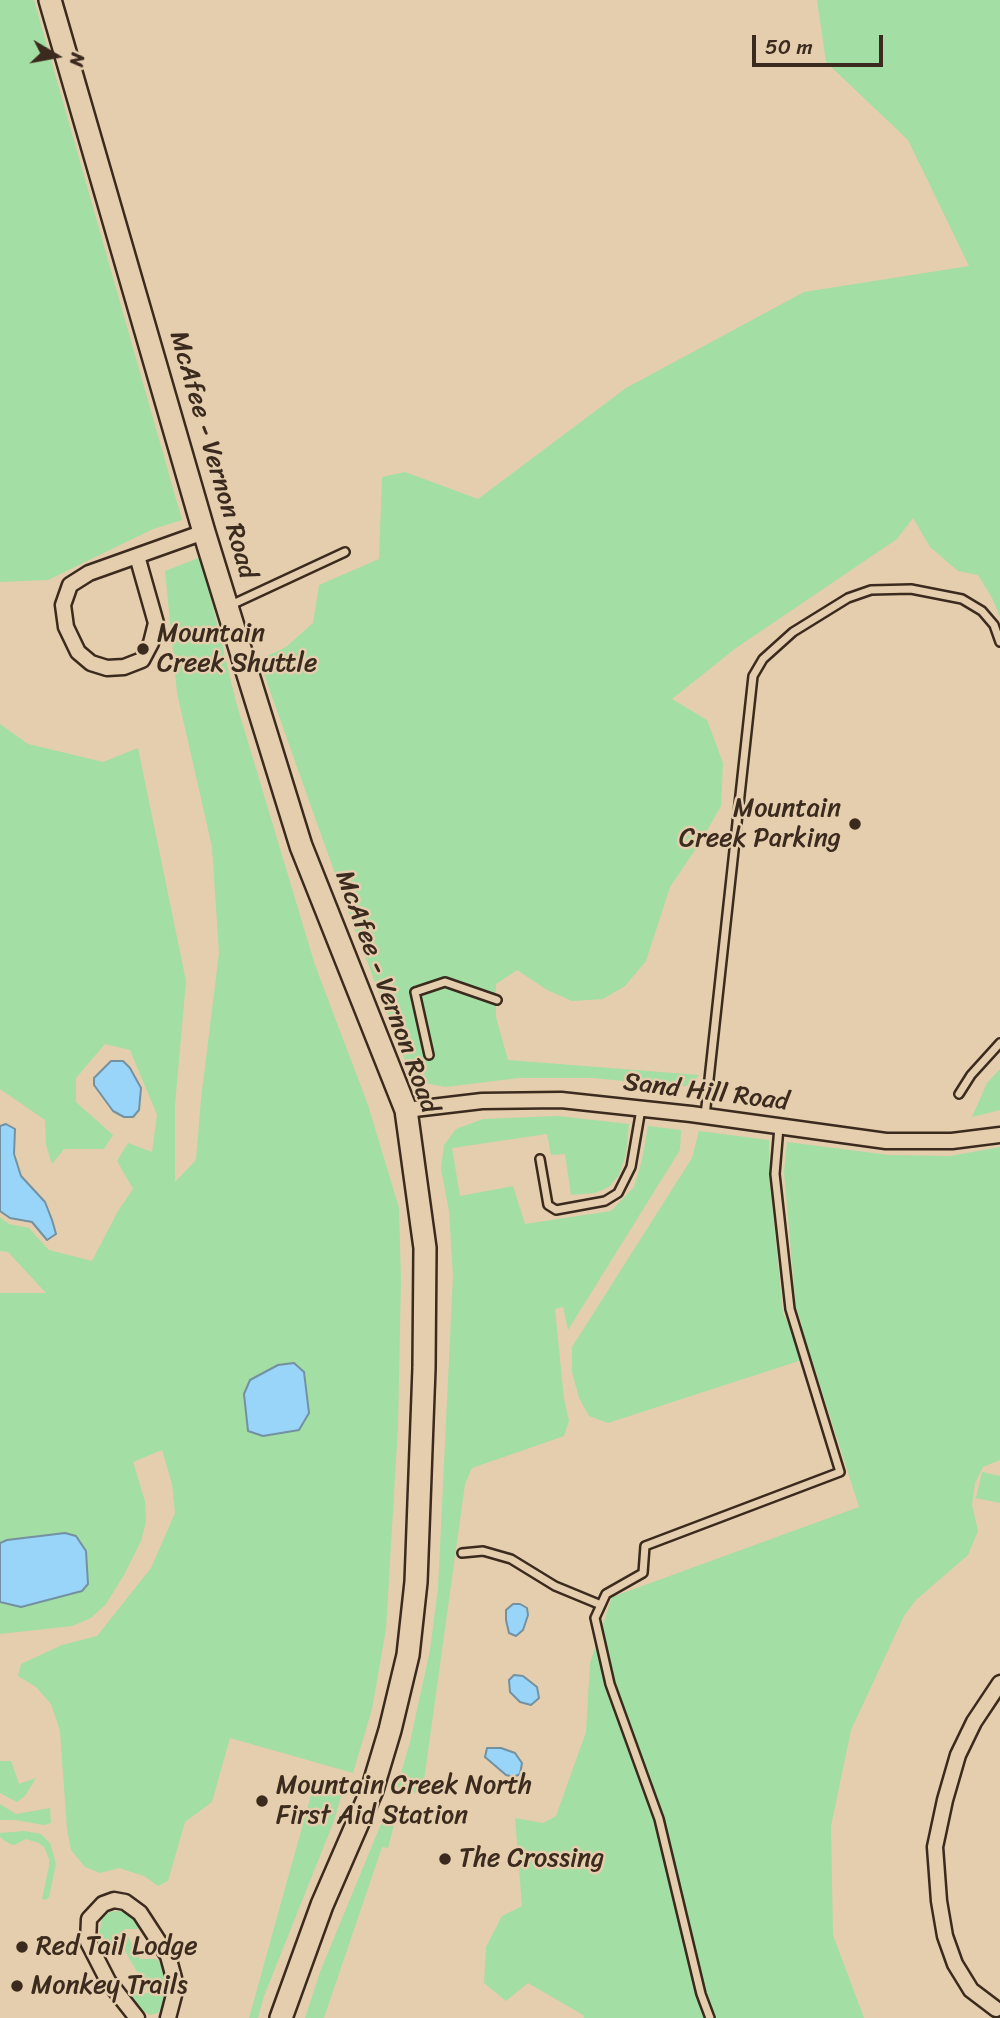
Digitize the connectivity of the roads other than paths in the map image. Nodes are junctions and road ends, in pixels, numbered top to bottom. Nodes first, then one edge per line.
1 (50, 0) edge
2 (204, 532) junction
3 (345, 552) dead end
4 (137, 556) junction
5 (227, 606) junction
6 (1000, 642) edge
7 (497, 1000) dead end
8 (1000, 1043) edge
9 (429, 1055) dead end
10 (959, 1094) dead end
11 (641, 1108) junction
12 (406, 1110) junction
13 (705, 1116) junction
14 (779, 1127) junction
15 (1000, 1135) edge
16 (540, 1159) dead end
17 (462, 1553) dead end
18 (601, 1605) junction
19 (1000, 1683) edge
20 (996, 2009) dead end
21 (137, 2018) edge
22 (168, 2018) edge
23 (281, 2018) edge
24 (710, 2018) edge

1 - 2 main road, McAfee - Vernon Road
2 - 4 street
2 - 5 main road, McAfee - Vernon Road
3 - 5 lane
4 - 4 street
5 - 12 main road, McAfee - Vernon Road
6 - 13 lane
7 - 9 lane
8 - 10 lane
11 - 12 street, Sand Hill Road
11 - 13 street, Sand Hill Road
11 - 16 lane
12 - 23 main road, McAfee - Vernon Road
13 - 14 street, Sand Hill Road
14 - 15 street, Sand Hill Road
14 - 18 lane
17 - 18 lane
18 - 24 lane
19 - 20 street
21 - 22 street

